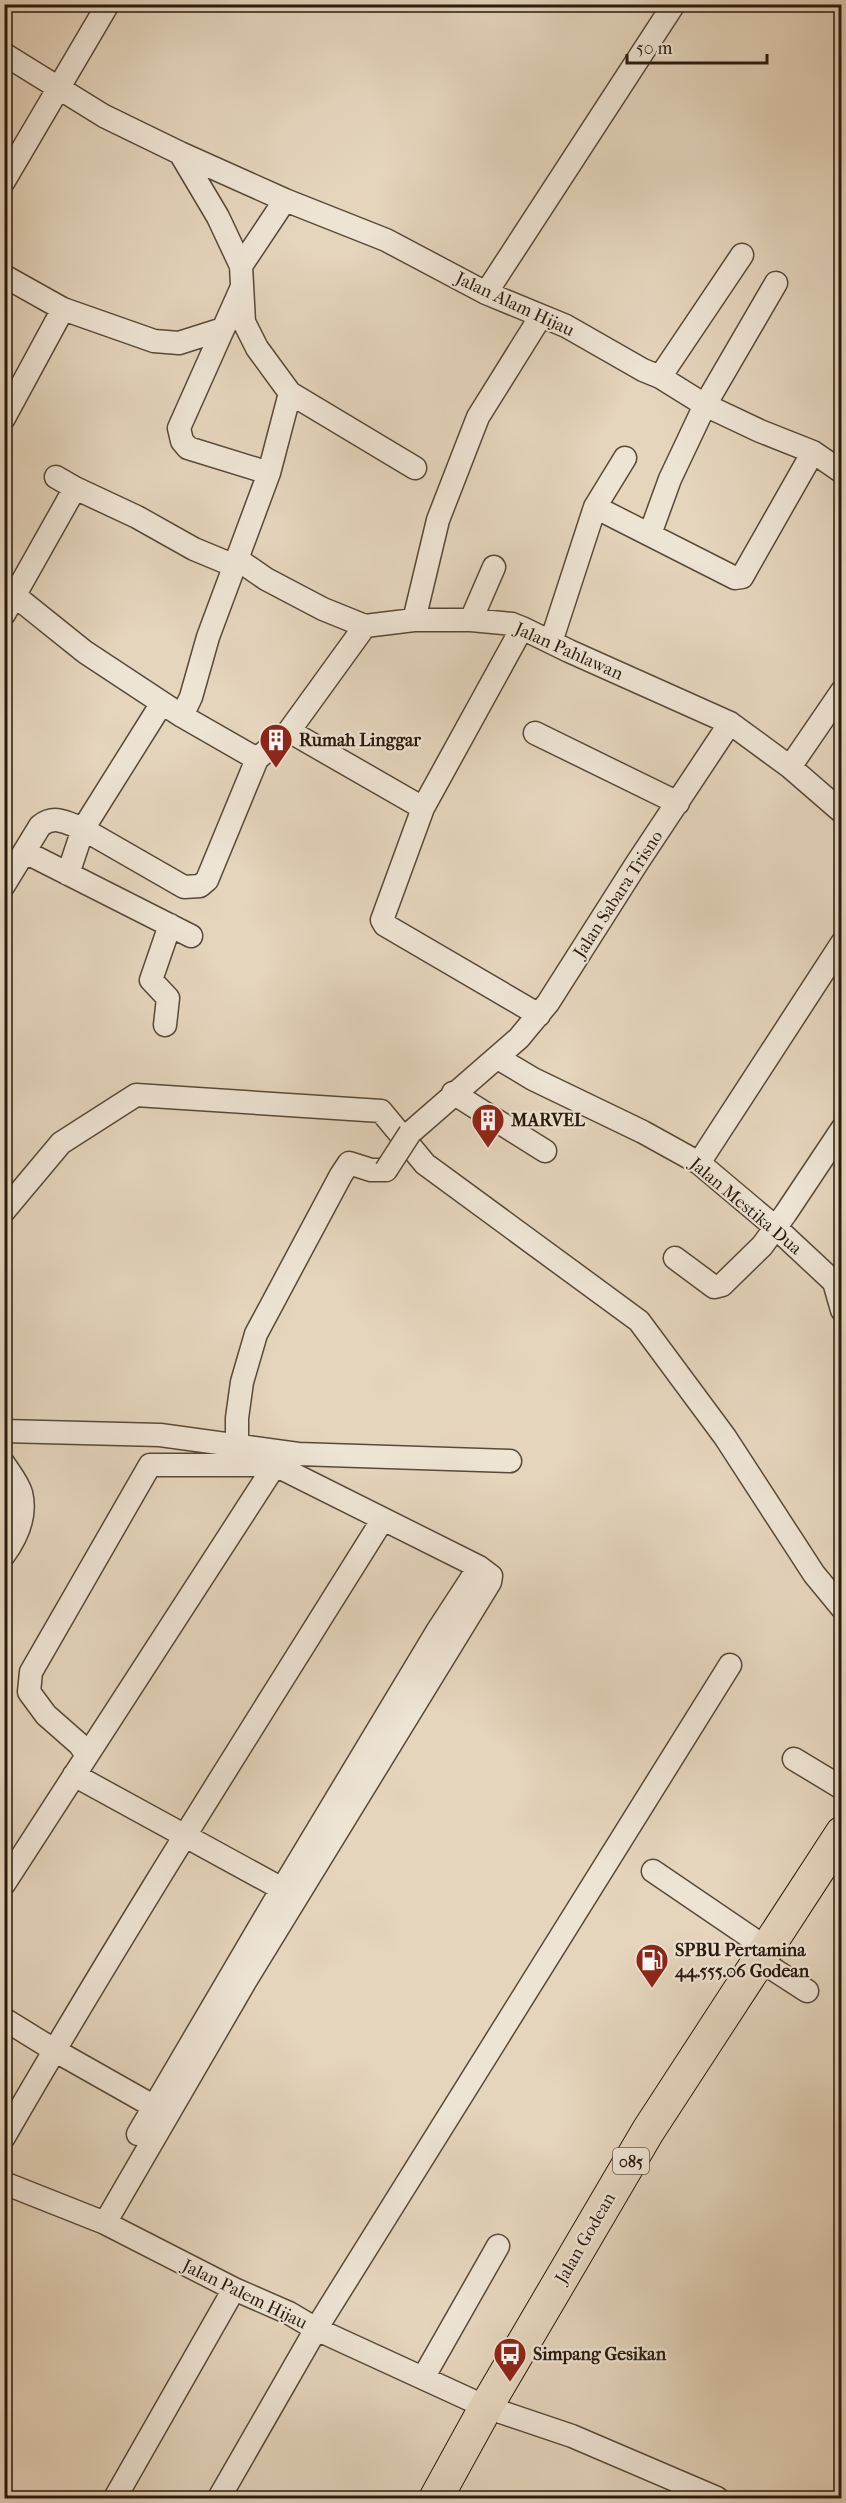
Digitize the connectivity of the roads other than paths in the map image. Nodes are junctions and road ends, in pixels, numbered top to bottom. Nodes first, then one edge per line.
1 (108, 4) edge
2 (674, 4) edge
3 (4, 54) edge
4 (58, 89) junction
5 (180, 153) junction
6 (4, 181) edge
7 (285, 200) junction
8 (741, 255) dead end
9 (4, 276) edge
10 (241, 277) junction
11 (776, 283) dead end
12 (486, 293) junction
13 (63, 309) junction
14 (541, 316) junction
15 (223, 329) junction
16 (660, 377) junction
17 (290, 393) junction
18 (705, 405) junction
19 (4, 417) edge
20 (813, 452) junction
21 (625, 458) dead end
22 (415, 468) dead end
23 (842, 472) edge
24 (269, 473) junction
25 (56, 477) dead end
26 (75, 488) junction
27 (595, 507) junction
28 (650, 534) junction
29 (236, 562) junction
30 (494, 567) dead end
31 (9, 590) edge
32 (4, 614) edge
33 (414, 620) junction
34 (471, 620) junction
35 (365, 626) junction
36 (522, 628) junction
37 (551, 642) junction
38 (842, 691) edge
39 (162, 703) junction
40 (182, 716) junction
41 (730, 723) junction
42 (289, 731) junction
43 (535, 733) dead end
44 (257, 759) junction
45 (790, 767) junction
46 (678, 803) junction
47 (423, 808) junction
48 (842, 812) edge
49 (83, 829) junction
50 (26, 852) junction
51 (68, 873) junction
52 (4, 885) edge
53 (170, 925) junction
54 (191, 936) dead end
55 (839, 953) edge
56 (539, 1015) junction
57 (165, 1025) dead end
58 (498, 1058) junction
59 (453, 1093) junction
60 (842, 1129) edge
61 (545, 1151) dead end
62 (699, 1163) junction
63 (4, 1211) edge
64 (781, 1220) junction
65 (675, 1258) dead end
66 (838, 1278) edge
67 (842, 1310) edge
68 (4, 1431) edge
69 (237, 1444) junction
70 (510, 1461) dead end
71 (4, 1464) edge
72 (275, 1465) junction
73 (383, 1519) junction
74 (4, 1555) edge
75 (842, 1608) edge
76 (730, 1665) dead end
77 (87, 1755) junction
78 (794, 1759) dead end
79 (74, 1774) junction
80 (842, 1788) edge
81 (842, 1833) edge
82 (185, 1836) junction
83 (653, 1871) dead end
84 (4, 1884) edge
85 (290, 1893) junction
86 (763, 1954) junction
87 (807, 1991) dead end
88 (4, 2019) edge
89 (54, 2050) junction
90 (153, 2106) junction
91 (4, 2137) edge
92 (4, 2183) edge
93 (98, 2221) junction
94 (498, 2246) dead end
95 (234, 2289) junction
96 (316, 2330) junction
97 (423, 2379) junction
98 (486, 2407) junction
99 (115, 2499) edge
100 (219, 2499) edge
101 (436, 2499) edge
102 (717, 2499) edge

1 - 4 street
2 - 12 street
3 - 4 street, Jalan Alam Hijau
4 - 5 street, Jalan Alam Hijau
4 - 6 street
5 - 7 street, Jalan Alam Hijau
5 - 10 street
7 - 10 street
7 - 12 street, Jalan Alam Hijau
8 - 16 street
9 - 13 street
10 - 15 street
10 - 17 street
11 - 18 street
12 - 14 street, Jalan Alam Hijau
13 - 15 street
13 - 19 street
14 - 16 street, Jalan Alam Hijau
14 - 33 street
15 - 24 street
16 - 18 street, Jalan Alam Hijau
17 - 22 street
17 - 24 street
18 - 20 street, Jalan Alam Hijau
18 - 28 street
20 - 23 street, Jalan Alam Hijau
20 - 28 street
21 - 27 street
24 - 29 street
25 - 26 street, Jalan Pahlawan
26 - 29 street, Jalan Pahlawan
26 - 31 street
27 - 28 street
27 - 37 street
29 - 35 street, Jalan Pahlawan
29 - 40 street
30 - 34 street
31 - 32 street
31 - 39 street
33 - 34 street, Jalan Pahlawan
33 - 35 street, Jalan Pahlawan
34 - 36 street, Jalan Pahlawan
35 - 42 street
36 - 37 street, Jalan Pahlawan
36 - 47 street
37 - 41 street, Jalan Pahlawan
38 - 45 street
39 - 40 street
39 - 49 street
40 - 44 street
41 - 45 street, Jalan Pahlawan
41 - 46 street, Jalan Sabara Trisno
42 - 44 street
42 - 47 street
43 - 46 street
44 - 49 street
45 - 48 street, Jalan Pahlawan
46 - 56 street, Jalan Sabara Trisno
47 - 56 street
49 - 50 street
49 - 51 street
50 - 51 street
50 - 52 street
51 - 53 street
53 - 54 street
53 - 57 street
55 - 62 street
56 - 58 street, Jalan Sabara Trisno
58 - 59 street, Jalan Sabara Trisno
58 - 62 street, Jalan Mestika Dua
59 - 61 street
59 - 69 street, Jalan Sabara Trisno, bridge
60 - 64 street
62 - 64 street, Jalan Mestika Dua
63 - 75 street
64 - 65 street
64 - 66 street, Jalan Mestika Dua
66 - 67 street, Jalan Mestika Dua
68 - 69 street
69 - 70 street
71 - 74 street
72 - 73 street
72 - 77 street
72 - 77 street
73 - 82 street
73 - 85 street
76 - 96 street
77 - 79 street
78 - 80 street
79 - 82 street
79 - 84 street
81 - 86 main road, Jalan Godean / 085
82 - 85 street
82 - 89 street
83 - 86 street
85 - 90 street
85 - 93 street
86 - 87 street
86 - 98 main road, Jalan Godean / 085
88 - 89 street
89 - 90 street
89 - 91 street
90 - 93 street
92 - 93 street, Jalan Palem Hijau
93 - 95 street, Jalan Palem Hijau
94 - 97 street
95 - 96 street, Jalan Palem Hijau
95 - 99 street
96 - 97 street, Jalan Palem Hijau
96 - 100 street
97 - 98 street, Jalan Palem Hijau
98 - 101 main road, Jalan Godean / 085
98 - 102 street, Jalan Palem Hijau

